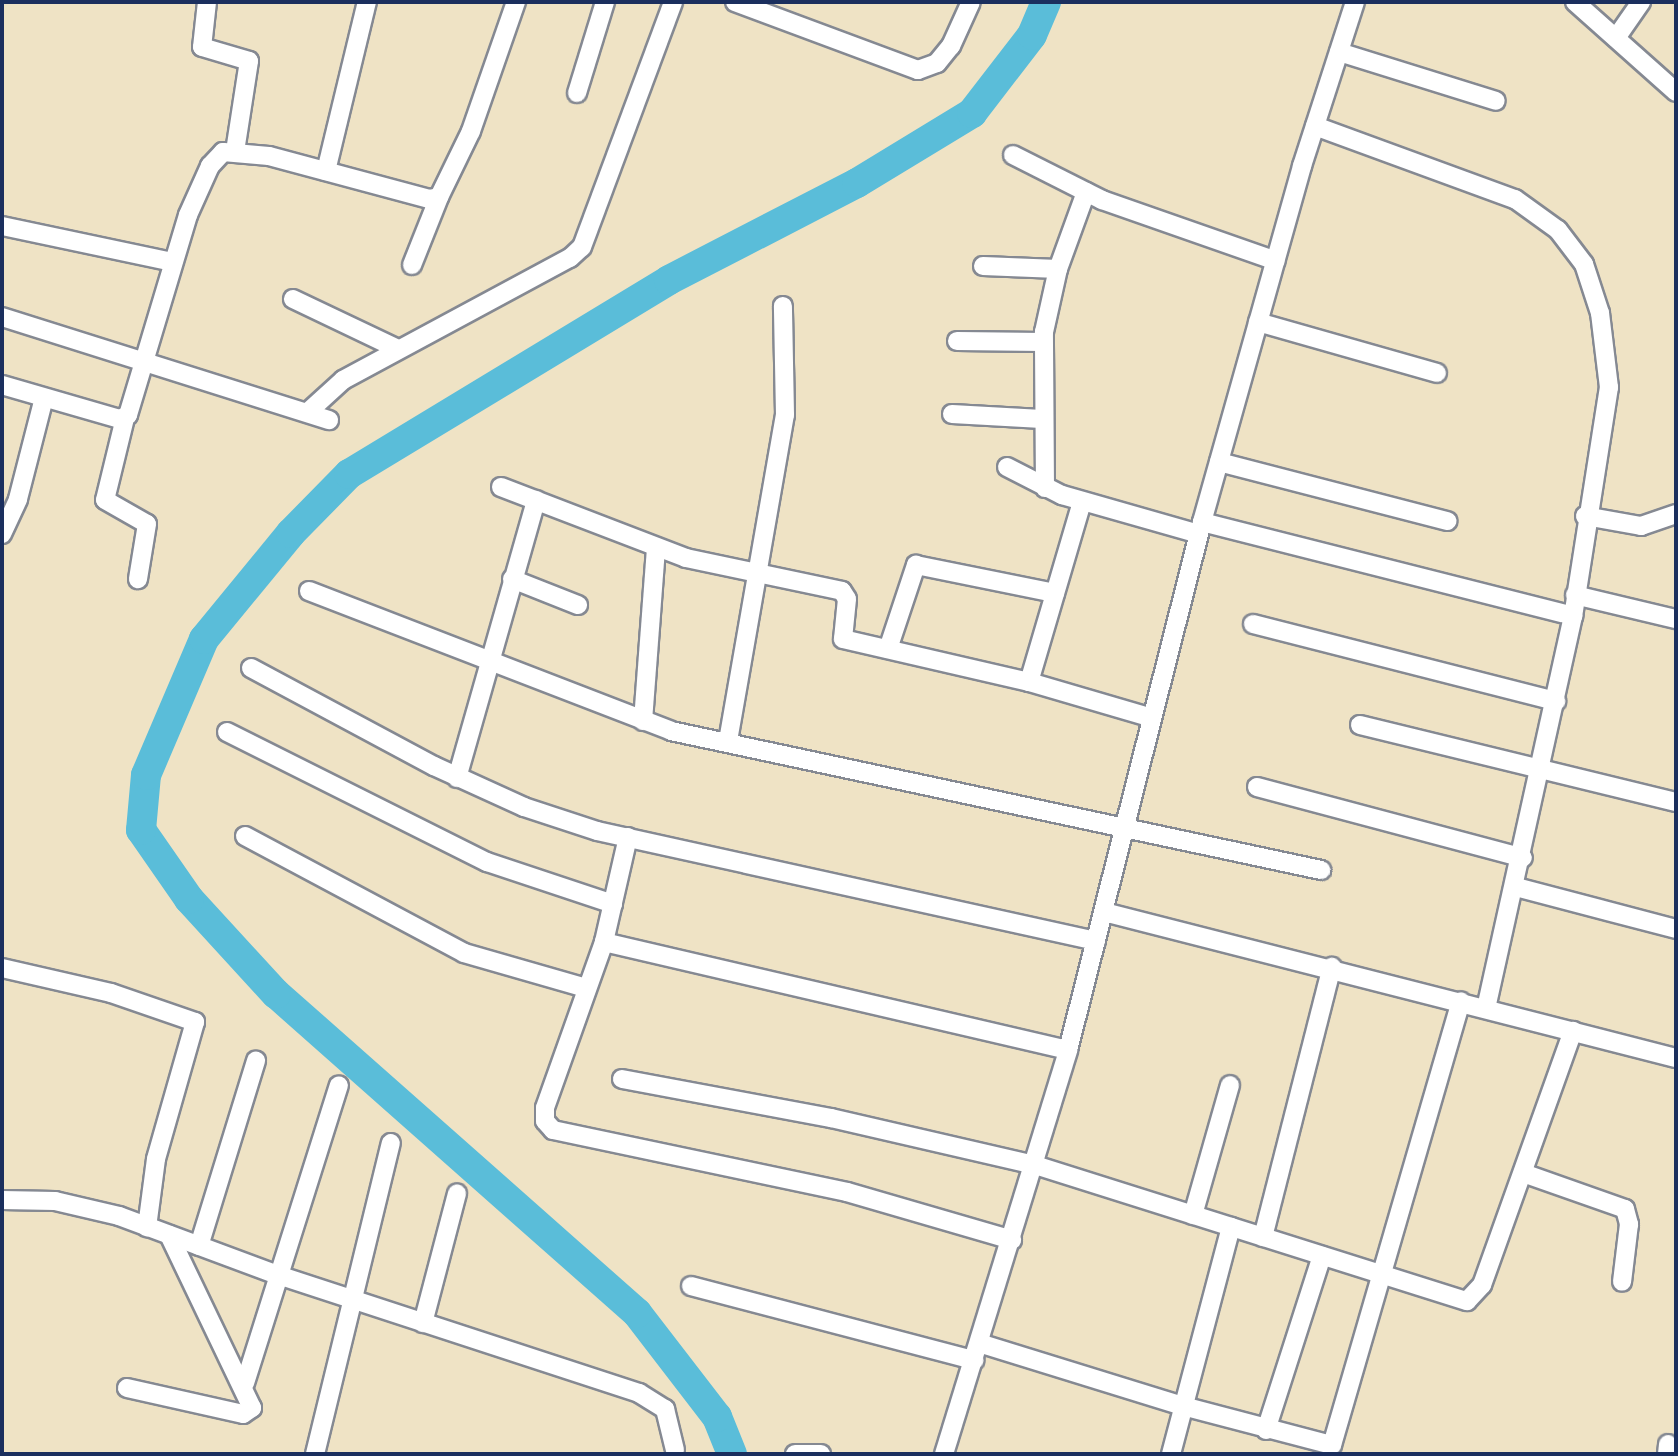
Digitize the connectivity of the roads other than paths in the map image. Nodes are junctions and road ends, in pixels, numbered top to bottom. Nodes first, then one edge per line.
1 (207, 2) edge
2 (367, 2) edge
3 (516, 2) edge
4 (605, 2) edge
5 (673, 2) edge
6 (735, 2) edge
7 (971, 2) edge
8 (1355, 2) edge
9 (1575, 2) edge
10 (1641, 2) edge
11 (1616, 38) junction
12 (1339, 52) junction
13 (1676, 92) edge
14 (577, 93) dead end
15 (1496, 101) dead end
16 (1315, 126) junction
17 (235, 151) junction
18 (1013, 155) dead end
19 (326, 171) junction
20 (1086, 192) junction
21 (439, 197) junction
22 (2, 226) edge
23 (1276, 261) junction
24 (173, 262) junction
25 (412, 265) dead end
26 (983, 266) dead end
27 (1058, 269) junction
28 (293, 299) dead end
29 (783, 306) dead end
30 (2, 317) edge
31 (1258, 322) junction
32 (957, 341) dead end
33 (1043, 342) junction
34 (398, 349) junction
35 (146, 359) junction
36 (1437, 373) dead end
37 (2, 385) edge
38 (44, 398) junction
39 (308, 412) junction
40 (952, 414) dead end
41 (125, 418) junction
42 (1042, 419) junction
43 (329, 420) dead end
44 (1219, 462) junction
45 (1007, 467) dead end
46 (501, 487) dead end
47 (1045, 488) junction
48 (536, 500) junction
49 (1082, 502) junction
50 (1676, 514) edge
51 (1585, 516) junction
52 (1447, 521) dead end
53 (1201, 528) junction
54 (2, 534) edge
55 (656, 547) junction
56 (757, 575) junction
57 (138, 579) dead end
58 (512, 579) junction
59 (309, 591) dead end
60 (1055, 593) junction
61 (1575, 595) junction
62 (578, 605) dead end
63 (1573, 616) junction
64 (1676, 619) edge
65 (1253, 624) dead end
66 (888, 649) junction
67 (488, 660) junction
68 (251, 668) dead end
69 (1029, 682) junction
70 (1556, 701) junction
71 (1152, 718) junction
72 (643, 721) junction
73 (1360, 725) dead end
74 (227, 732) dead end
75 (728, 741) junction
76 (1542, 770) junction
77 (457, 778) junction
78 (1257, 787) dead end
79 (1676, 802) edge
80 (1126, 826) junction
81 (245, 836) dead end
82 (628, 837) junction
83 (1523, 858) junction
84 (1321, 870) dead end
85 (1516, 887) junction
86 (613, 904) junction
87 (1104, 912) junction
88 (1676, 929) edge
89 (1096, 941) junction
90 (604, 942) junction
91 (1332, 967) junction
92 (2, 968) edge
93 (586, 988) junction
94 (1461, 1001) junction
95 (1486, 1007) junction
96 (1573, 1031) junction
97 (1068, 1050) junction
98 (1676, 1058) edge
99 (256, 1061) dead end
100 (622, 1079) dead end
101 (339, 1085) dead end
102 (1230, 1085) dead end
103 (391, 1143) dead end
104 (1035, 1165) junction
105 (1523, 1173) junction
106 (457, 1193) dead end
107 (2, 1200) edge
108 (1193, 1215) junction
109 (147, 1227) junction
110 (1231, 1227) junction
111 (169, 1235) junction
112 (1263, 1237) junction
113 (1012, 1240) junction
114 (199, 1246) junction
115 (1322, 1256) junction
116 (278, 1275) junction
117 (1385, 1276) junction
118 (1622, 1282) dead end
119 (691, 1286) dead end
120 (352, 1300) junction
121 (423, 1323) junction
122 (976, 1351) junction
123 (245, 1383) junction
124 (127, 1388) dead end
125 (1183, 1406) junction
126 (1266, 1430) junction
127 (1304, 1448) edge
128 (675, 1450) dead end
129 (315, 1454) edge
130 (795, 1454) edge
131 (821, 1454) edge
132 (944, 1454) edge
133 (1171, 1454) edge

1 - 17 street
2 - 19 street
3 - 21 street
4 - 14 street
5 - 34 street
6 - 7 street
8 - 12 street
9 - 11 street
10 - 11 street
11 - 13 street
12 - 15 street
12 - 16 street
16 - 23 street
16 - 51 street
17 - 19 street
17 - 24 street
18 - 20 street
19 - 21 street
20 - 23 street
20 - 27 street
21 - 25 street
22 - 24 street
23 - 31 street
24 - 35 street
26 - 27 street
27 - 33 street
28 - 34 street
29 - 56 street
30 - 35 street
31 - 36 street
31 - 44 street
32 - 33 street
33 - 42 street
34 - 39 street
35 - 39 street
35 - 41 street
37 - 38 street
38 - 41 street
38 - 54 street
39 - 43 street
40 - 42 street
41 - 57 street
42 - 47 street
44 - 52 street
44 - 53 street
45 - 47 street
46 - 48 street
47 - 49 street
48 - 55 street
48 - 58 street
49 - 53 street
49 - 60 street
50 - 51 street
51 - 61 street
53 - 63 street
53 - 71 street
55 - 56 street
55 - 72 street
56 - 66 street
56 - 75 street
58 - 62 street
58 - 67 street
59 - 67 street
60 - 66 street
60 - 69 street
61 - 63 street
61 - 64 street
63 - 70 street
65 - 70 street
66 - 69 street
67 - 72 street
67 - 77 street
68 - 77 street
69 - 71 street
70 - 76 street
71 - 80 street
72 - 75 street
73 - 76 street
74 - 86 street
75 - 80 street
76 - 79 street
76 - 83 street
77 - 82 street
78 - 83 street
80 - 84 street
80 - 87 street
81 - 93 street
82 - 86 street
82 - 89 street
83 - 85 street
85 - 88 street
85 - 95 street
86 - 90 street
87 - 89 street
87 - 91 street
89 - 97 street
90 - 93 street
90 - 97 street
91 - 94 street
91 - 112 street
92 - 109 street
93 - 113 street
94 - 95 street
94 - 117 street
95 - 96 street
96 - 98 street
96 - 105 street
97 - 104 street
99 - 114 street
100 - 104 street
101 - 116 street
102 - 108 street
103 - 120 street
104 - 108 street
104 - 113 street
105 - 117 street
105 - 118 street
106 - 121 street
107 - 109 street
108 - 110 street
109 - 111 street
110 - 112 street
110 - 125 street
111 - 114 street
111 - 123 street
112 - 115 street
113 - 122 street
114 - 116 street
115 - 117 street
115 - 126 street
116 - 120 street
116 - 123 street
117 - 127 street
119 - 122 street
120 - 121 street
120 - 129 street
121 - 128 street
122 - 125 street
122 - 132 street
123 - 124 street
125 - 126 street
125 - 133 street
126 - 127 street
130 - 131 street

